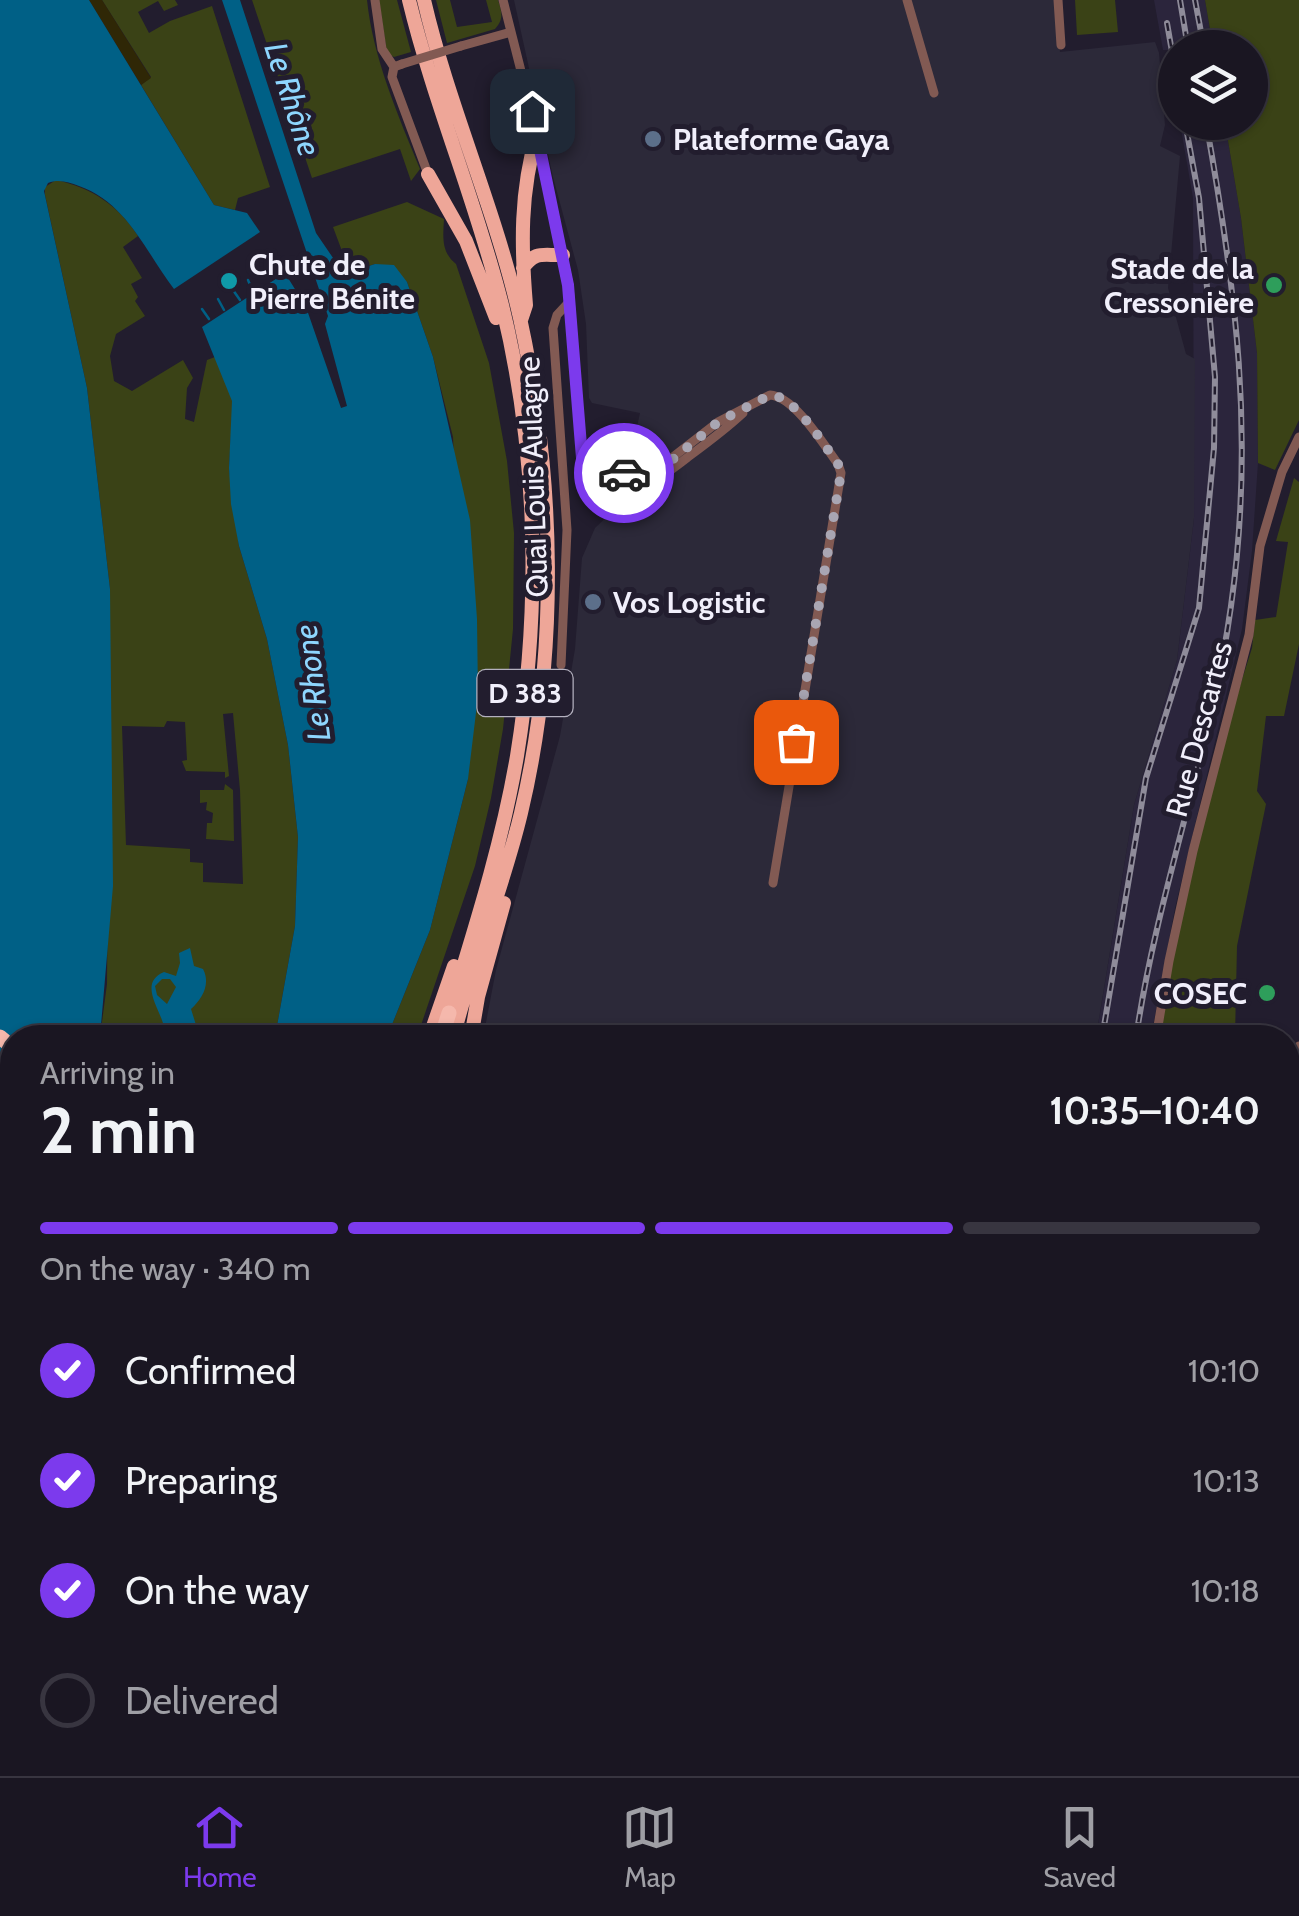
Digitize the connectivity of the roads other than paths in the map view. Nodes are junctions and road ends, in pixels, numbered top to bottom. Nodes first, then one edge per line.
1 (375, 0) edge
2 (409, 0) edge
3 (424, 0) edge
4 (503, 0) edge
5 (908, 0) edge
6 (1058, 0) edge
7 (512, 32) junction
8 (1062, 45) dead end
9 (398, 66) junction
10 (934, 92) dead end
11 (538, 134) junction
12 (528, 167) junction
13 (544, 168) junction
14 (428, 174) joint
15 (563, 256) junction
16 (523, 268) junction
17 (570, 301) junction
18 (520, 321) junction
19 (510, 344) junction
20 (752, 404) junction
21 (1299, 437) edge
22 (582, 458) junction
23 (562, 665) dead end
24 (521, 814) junction
25 (492, 867) junction
26 (773, 882) dead end
27 (448, 1013) joint
28 (435, 1025) edge
29 (445, 1025) edge
30 (458, 1025) edge
31 (472, 1025) edge
32 (1158, 1025) edge

1 - 9 street
2 - 19 highway, D 383
3 - 18 highway, D 383
4 - 7 street, Quai Louis Aulagne
5 - 10 street
6 - 8 street
7 - 9 street, bridge
7 - 11 street, Quai Louis Aulagne
9 - 14 street
11 - 12 highway
11 - 13 street, Quai Louis Aulagne
12 - 13 highway
12 - 16 highway
13 - 15 street, Quai Louis Aulagne
14 - 19 highway
15 - 16 highway
15 - 17 street, Quai Louis Aulagne
16 - 18 highway
17 - 22 street
17 - 23 street, Quai Louis Aulagne
18 - 24 highway, D 383
19 - 25 highway, D 383
20 - 22 street
20 - 22 street
20 - 26 street
21 - 32 street, Rue Descartes
24 - 30 highway, D 383
24 - 31 highway
25 - 27 highway, D 383
25 - 28 highway
27 - 29 highway

